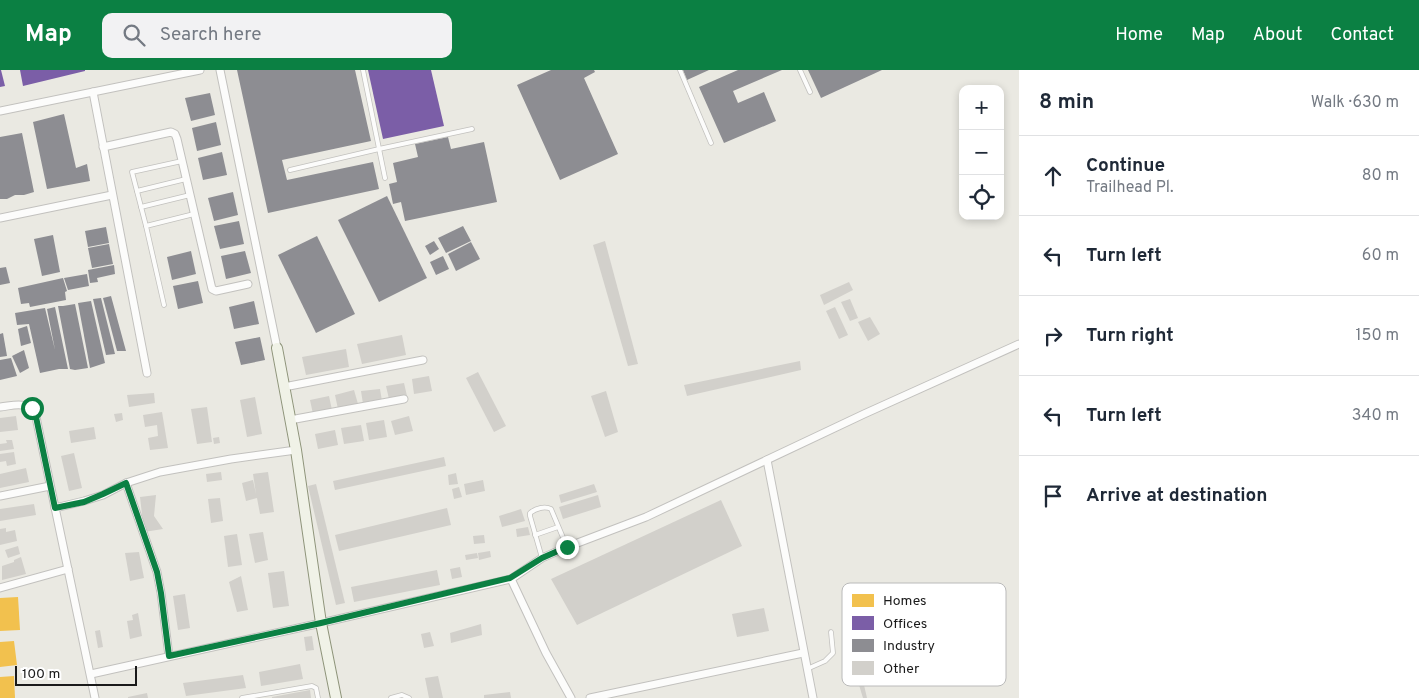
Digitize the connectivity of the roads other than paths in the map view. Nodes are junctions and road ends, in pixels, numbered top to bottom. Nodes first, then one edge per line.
1 (200, 70) edge
2 (220, 70) edge
3 (363, 70) edge
4 (680, 70) edge
5 (800, 70) edge
6 (93, 92) junction
7 (810, 92) dead end
8 (0, 110) edge
9 (472, 129) dead end
10 (712, 142) dead end
11 (103, 146) junction
12 (379, 149) junction
13 (182, 161) junction
14 (290, 170) dead end
15 (384, 178) dead end
16 (187, 179) junction
17 (137, 191) junction
18 (112, 194) junction
19 (190, 195) junction
20 (141, 207) junction
21 (194, 214) junction
22 (0, 218) edge
23 (146, 226) junction
24 (248, 284) dead end
25 (164, 305) dead end
26 (1019, 344) edge
27 (277, 348) joint
28 (423, 360) dead end
29 (148, 373) dead end
30 (284, 387) junction
31 (404, 399) dead end
32 (0, 407) edge
33 (290, 420) junction
34 (296, 450) junction
35 (766, 460) junction
36 (126, 483) junction
37 (50, 486) junction
38 (0, 496) edge
39 (55, 508) junction
40 (558, 527) junction
41 (535, 535) junction
42 (567, 547) junction
43 (542, 558) junction
44 (68, 569) junction
45 (510, 578) junction
46 (0, 588) edge
47 (321, 623) junction
48 (831, 632) dead end
49 (803, 653) junction
50 (169, 656) junction
51 (806, 668) junction
52 (91, 674) junction
53 (262, 697) edge
54 (95, 698) edge
55 (242, 698) edge
56 (318, 698) edge
57 (336, 698) edge
58 (391, 698) edge
59 (409, 698) edge
60 (571, 698) edge
61 (590, 698) edge
62 (813, 698) edge

1 - 6 street
2 - 27 street
3 - 12 lane
4 - 10 lane
5 - 7 lane
6 - 8 street
6 - 11 street
9 - 12 lane
11 - 13 street
11 - 18 street
12 - 14 lane
12 - 15 lane
13 - 16 street
13 - 17 lane
16 - 17 lane
16 - 19 street
17 - 20 lane
18 - 22 street
18 - 29 street
19 - 20 lane
19 - 21 street
20 - 23 lane
21 - 23 lane
21 - 24 street
23 - 25 lane
26 - 35 street
27 - 30 street
28 - 30 street
30 - 33 street
31 - 33 street
32 - 37 street
33 - 34 street
34 - 36 street
34 - 47 street
35 - 42 street
35 - 49 street
36 - 39 street
36 - 50 street
37 - 38 street
37 - 39 street
39 - 44 street
40 - 41 lane
40 - 41 lane
40 - 42 lane
41 - 43 lane
42 - 43 street
43 - 45 street
44 - 46 street
44 - 52 street
45 - 47 street
45 - 60 street
47 - 50 street
47 - 57 street
48 - 51 lane
49 - 51 street
49 - 61 street
50 - 52 street
51 - 62 street
52 - 54 street
53 - 55 lane
53 - 56 lane
58 - 59 lane

